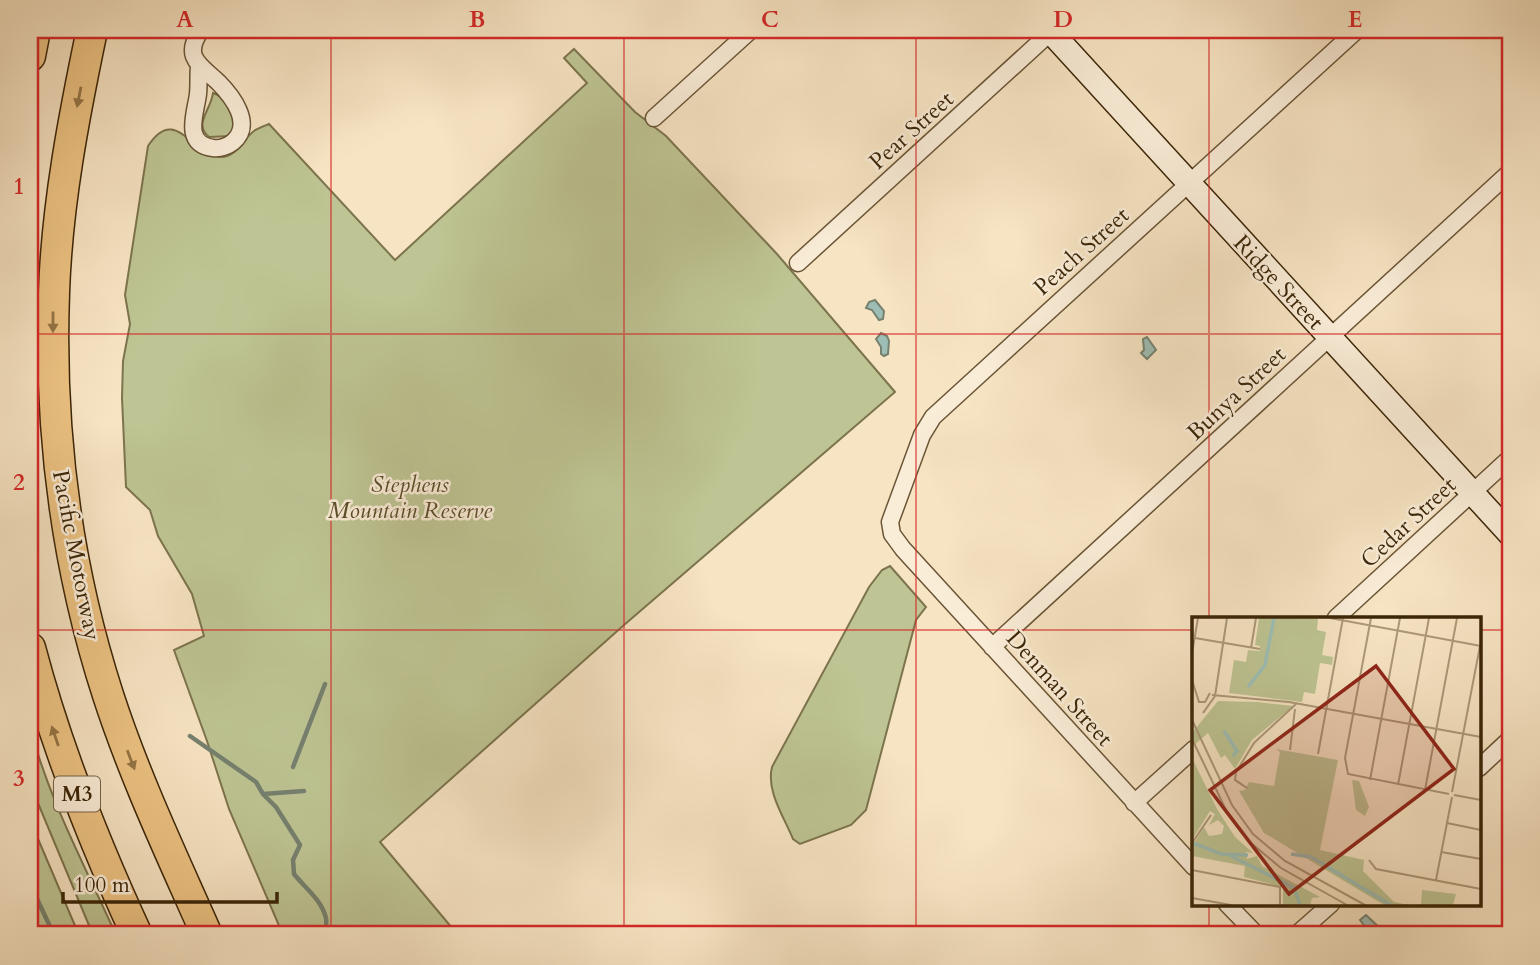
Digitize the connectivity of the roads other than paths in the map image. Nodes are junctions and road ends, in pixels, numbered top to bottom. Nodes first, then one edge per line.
1 (35, 30) edge
2 (92, 30) edge
3 (201, 30) edge
4 (751, 30) edge
5 (1357, 30) edge
6 (1051, 31) edge
7 (30, 56) edge
8 (199, 67) junction
9 (654, 118) dead end
10 (1510, 172) edge
11 (1189, 184) junction
12 (799, 263) dead end
13 (1330, 337) junction
14 (1510, 458) edge
15 (1473, 493) junction
16 (1510, 534) edge
17 (894, 538) joint
18 (1337, 617) edge
19 (992, 647) junction
20 (30, 648) edge
21 (1510, 739) edge
22 (1192, 751) edge
23 (1480, 767) edge
24 (1134, 803) junction
25 (1192, 865) edge
26 (1229, 906) edge
27 (1329, 906) edge
28 (137, 935) edge
29 (207, 935) edge
30 (1257, 935) edge
31 (1296, 935) edge

1 - 7 highway
2 -> 29 highway, Pacific Motorway
3 - 8 street
4 - 9 street
5 - 11 street, Peach Street
6 - 11 street, Ridge Street
6 - 12 street, Pear Street
8 - 8 street
10 - 13 street, Bunya Street
11 - 13 street, Ridge Street
11 - 17 street, Peach Street
13 - 15 street, Ridge Street
13 - 19 street, Bunya Street
14 - 15 street, Cedar Street
15 - 16 street, Ridge Street
15 - 18 street, Cedar Street
17 - 19 street, Denman Street
19 - 24 street, Denman Street
28 -> 20 highway, M3
21 - 23 street
22 - 24 street
24 - 25 street, Denman Street
26 - 30 street
27 - 31 street

